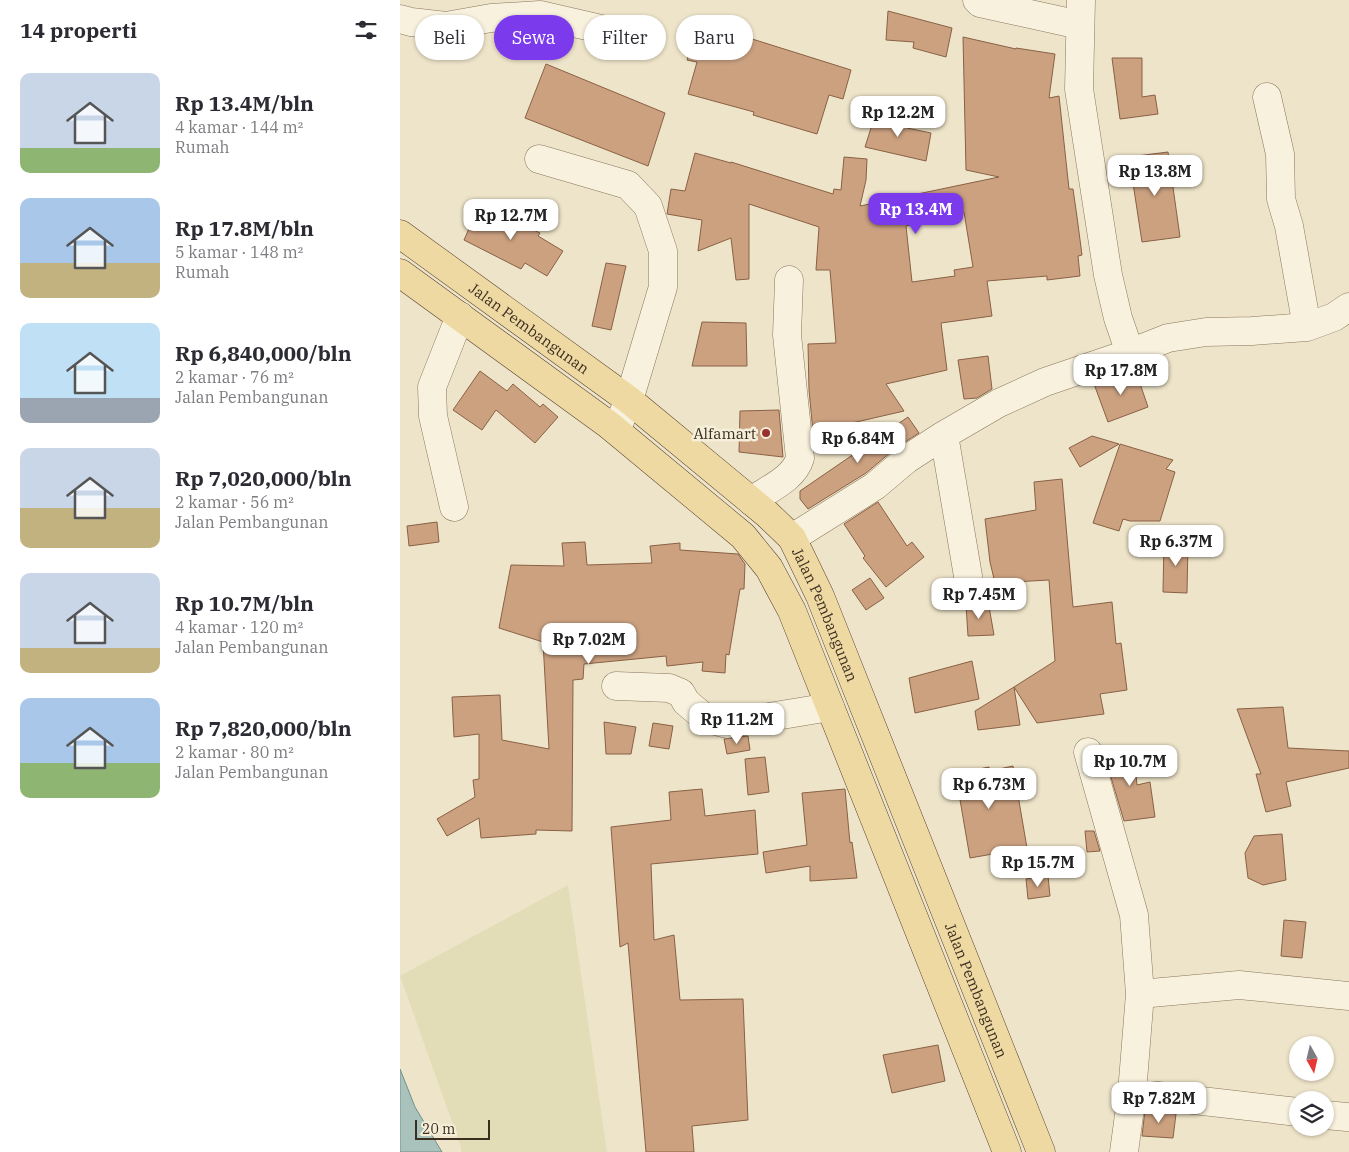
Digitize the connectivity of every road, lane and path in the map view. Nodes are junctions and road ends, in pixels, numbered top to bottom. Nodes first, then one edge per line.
1 (977, 0) edge
2 (1081, 13) edge
3 (400, 19) edge
4 (584, 25) edge
5 (1267, 97) dead end
6 (539, 159) dead end
7 (400, 234) edge
8 (400, 273) edge
9 (789, 280) dead end
10 (1349, 307) edge
11 (460, 316) junction
12 (1306, 327) junction
13 (1130, 353) junction
14 (629, 400) junction
15 (616, 430) junction
16 (944, 435) junction
17 (751, 501) junction
18 (454, 507) dead end
19 (792, 538) junction
20 (968, 576) dead end
21 (616, 686) dead end
22 (830, 707) junction
23 (1088, 752) dead end
24 (886, 761) junction
25 (856, 772) junction
26 (1140, 994) junction
27 (1349, 996) edge
28 (1132, 1093) junction
29 (1289, 1111) edge
30 (1007, 1152) edge
31 (1041, 1152) edge
32 (1124, 1152) edge

1 - 2 street
2 - 13 street
3 - 4 street
5 - 12 street
6 - 14 street
7 - 14 main road, Jalan Pembangunan
8 - 11 main road, Jalan Pembangunan
9 - 17 street
10 - 12 street
11 - 15 main road, Jalan Pembangunan
11 - 18 street
12 - 13 street
13 - 16 street
14 - 15 street
14 - 17 main road, Jalan Pembangunan
15 - 22 main road, Jalan Pembangunan
16 - 19 street
16 - 20 street
17 - 19 main road, Jalan Pembangunan
19 - 24 main road, Jalan Pembangunan
21 - 22 street
22 - 25 main road, Jalan Pembangunan
23 - 26 street
24 - 25 main road
24 - 31 main road, Jalan Pembangunan
25 - 30 main road, Jalan Pembangunan
26 - 27 street
26 - 28 street
28 - 29 street
28 - 32 street

